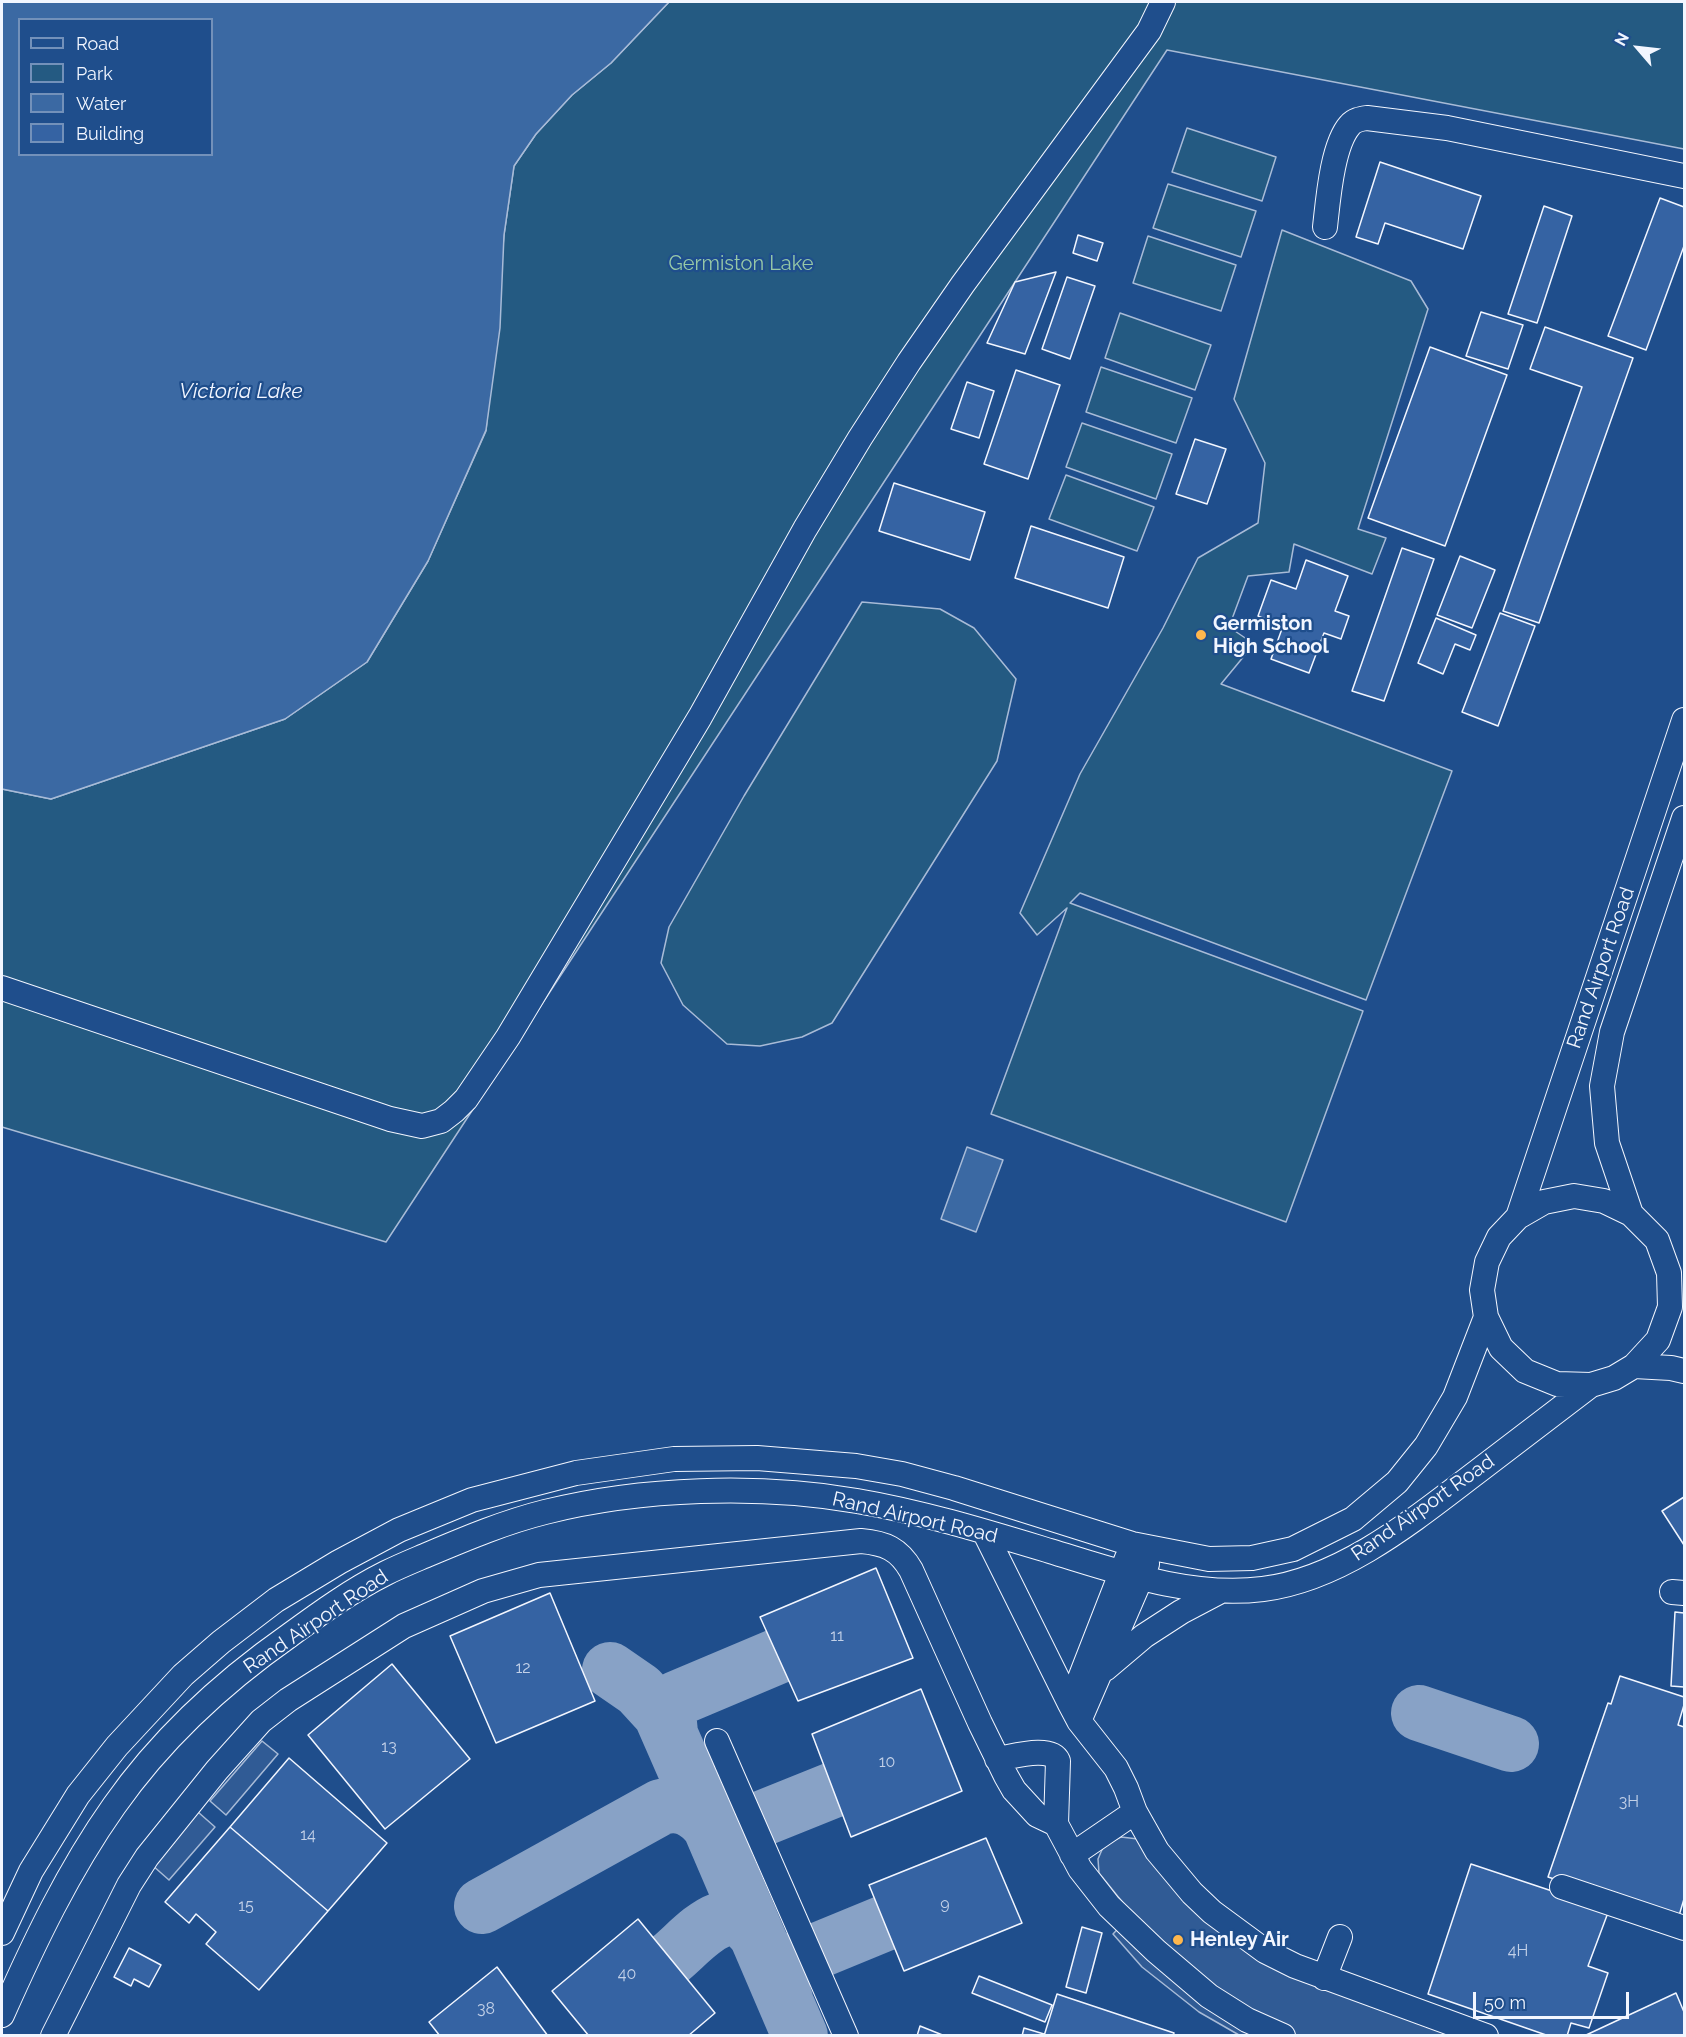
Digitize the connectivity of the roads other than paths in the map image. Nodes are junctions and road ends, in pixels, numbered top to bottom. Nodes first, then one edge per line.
1 (1163, 2) edge
2 (1684, 176) edge
3 (1325, 227) dead end
4 (1684, 720) edge
5 (1684, 818) edge
6 (2, 988) edge
7 (1632, 1214) junction
8 (1518, 1217) junction
9 (1657, 1240) junction
10 (1684, 1277) edge
11 (1486, 1317) junction
12 (1684, 1348) edge
13 (1634, 1366) junction
14 (1678, 1370) edge
15 (1591, 1385) junction
16 (985, 1533) junction
17 (1142, 1546) junction
18 (1132, 1575) junction
19 (1219, 1592) junction
20 (1102, 1672) junction
21 (1074, 1712) junction
22 (717, 1741) dead end
23 (997, 1759) junction
24 (1135, 1812) junction
25 (1056, 1824) junction
26 (1072, 1855) junction
27 (1562, 1887) dead end
28 (1684, 1928) edge
29 (2, 1933) edge
30 (1340, 1937) dead end
31 (1324, 1978) junction
32 (2, 2015) edge
33 (53, 2036) edge
34 (846, 2036) edge
35 (1283, 2036) edge
36 (1486, 2036) edge

1 - 6 street
2 - 3 street
4 - 8 street, Rand Airport Road
5 - 7 street, Rand Airport Road
7 - 8 street, Rand Airport Road
7 - 9 street, Rand Airport Road
8 - 11 street, Rand Airport Road
9 - 10 street
9 - 13 street, Rand Airport Road
11 - 15 street, Rand Airport Road
11 - 17 street, Rand Airport Road
12 - 14 street
13 - 14 street
13 - 15 street, Rand Airport Road
15 - 19 street, Rand Airport Road
16 - 18 street, Rand Airport Road
16 - 21 street
16 - 32 street, Rand Airport Road
17 - 18 street
17 - 29 street, Rand Airport Road
18 - 19 street, Rand Airport Road
18 - 20 street
18 - 21 street
19 - 20 street
20 - 21 street
21 - 24 street
22 - 34 street
23 - 25 street
23 - 25 street
23 - 33 street
24 - 26 street
24 - 31 street
25 - 26 street
26 - 35 street
27 - 28 street
30 - 31 street
31 - 36 street

